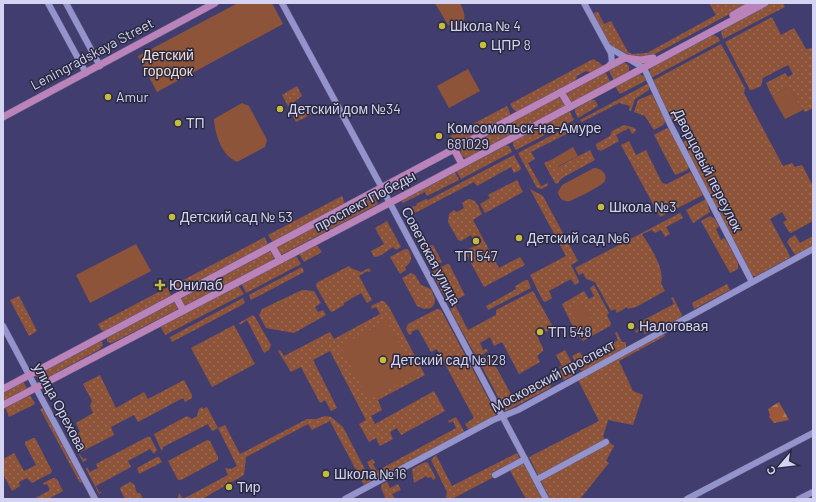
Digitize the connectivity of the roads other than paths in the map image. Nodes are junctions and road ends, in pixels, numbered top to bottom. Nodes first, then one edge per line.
1 (48, 3) edge
2 (66, 3) edge
3 (215, 3) edge
4 (282, 3) edge
5 (584, 3) edge
6 (754, 3) edge
7 (765, 3) edge
8 (715, 27) junction
9 (608, 47) junction
10 (653, 58) junction
11 (627, 59) junction
12 (100, 66) junction
13 (608, 67) junction
14 (644, 68) junction
15 (86, 73) junction
16 (632, 74) junction
17 (561, 92) junction
18 (570, 107) junction
19 (3, 117) edge
20 (454, 149) junction
21 (462, 164) junction
22 (382, 188) junction
23 (389, 203) junction
24 (272, 246) junction
25 (813, 248) edge
26 (280, 260) junction
27 (752, 282) junction
28 (176, 297) junction
29 (184, 310) junction
30 (3, 326) edge
31 (103, 336) junction
32 (109, 349) junction
33 (29, 375) junction
34 (36, 388) junction
35 (3, 389) edge
36 (3, 405) edge
37 (503, 417) junction
38 (813, 433) edge
39 (606, 442) dead end
40 (525, 459) junction
41 (495, 475) dead end
42 (536, 480) junction
43 (813, 492) edge
44 (95, 499) edge
45 (345, 499) edge
46 (546, 499) edge
47 (688, 499) edge
48 (799, 499) edge

1 - 15 street
2 - 12 street
3 - 12 main road, Leningradskaya Street
4 - 22 street, Советская улица
5 - 9 street
6 - 8 main road, проспект Победы
7 - 8 main road, проспект Победы
8 - 10 main road, проспект Победы
8 - 14 main road, проспект Победы
9 - 11 street
9 - 13 street
10 - 11 main road, проспект Победы
10 - 14 main road, проспект Победы
11 - 13 main road, проспект Победы
11 - 14 street
11 - 16 main road
12 - 15 main road, Leningradskaya Street
13 - 17 main road, проспект Победы
14 - 16 main road, проспект Победы
14 - 27 street, Дворцовый переулок
15 - 19 main road, Leningradskaya Street
16 - 18 main road, проспект Победы
17 - 18 main road
17 - 20 main road, проспект Победы
18 - 21 main road, проспект Победы
20 - 21 main road
20 - 22 main road, проспект Победы
21 - 23 main road, проспект Победы
22 - 23 street, Советская улица
22 - 24 main road, проспект Победы
23 - 26 main road, проспект Победы
23 - 37 street, Советская улица
24 - 26 main road
24 - 28 main road, проспект Победы
25 - 27 street, Московский проспект
26 - 29 main road, проспект Победы
27 - 37 street, Московский проспект
28 - 29 main road
28 - 31 main road, проспект Победы
29 - 32 main road, проспект Победы
30 - 33 street, улица Орехова
31 - 32 main road
31 - 33 main road, проспект Победы
32 - 34 main road, проспект Победы
33 - 34 street, улица Орехова
33 - 35 main road, проспект Победы
34 - 36 main road, проспект Победы
34 - 44 street, улица Орехова
37 - 40 street, Советская улица
37 - 45 street, Московский проспект
38 - 47 street
39 - 42 street
40 - 41 street
40 - 42 street, Советская улица
42 - 46 street, Советская улица
43 - 48 street

